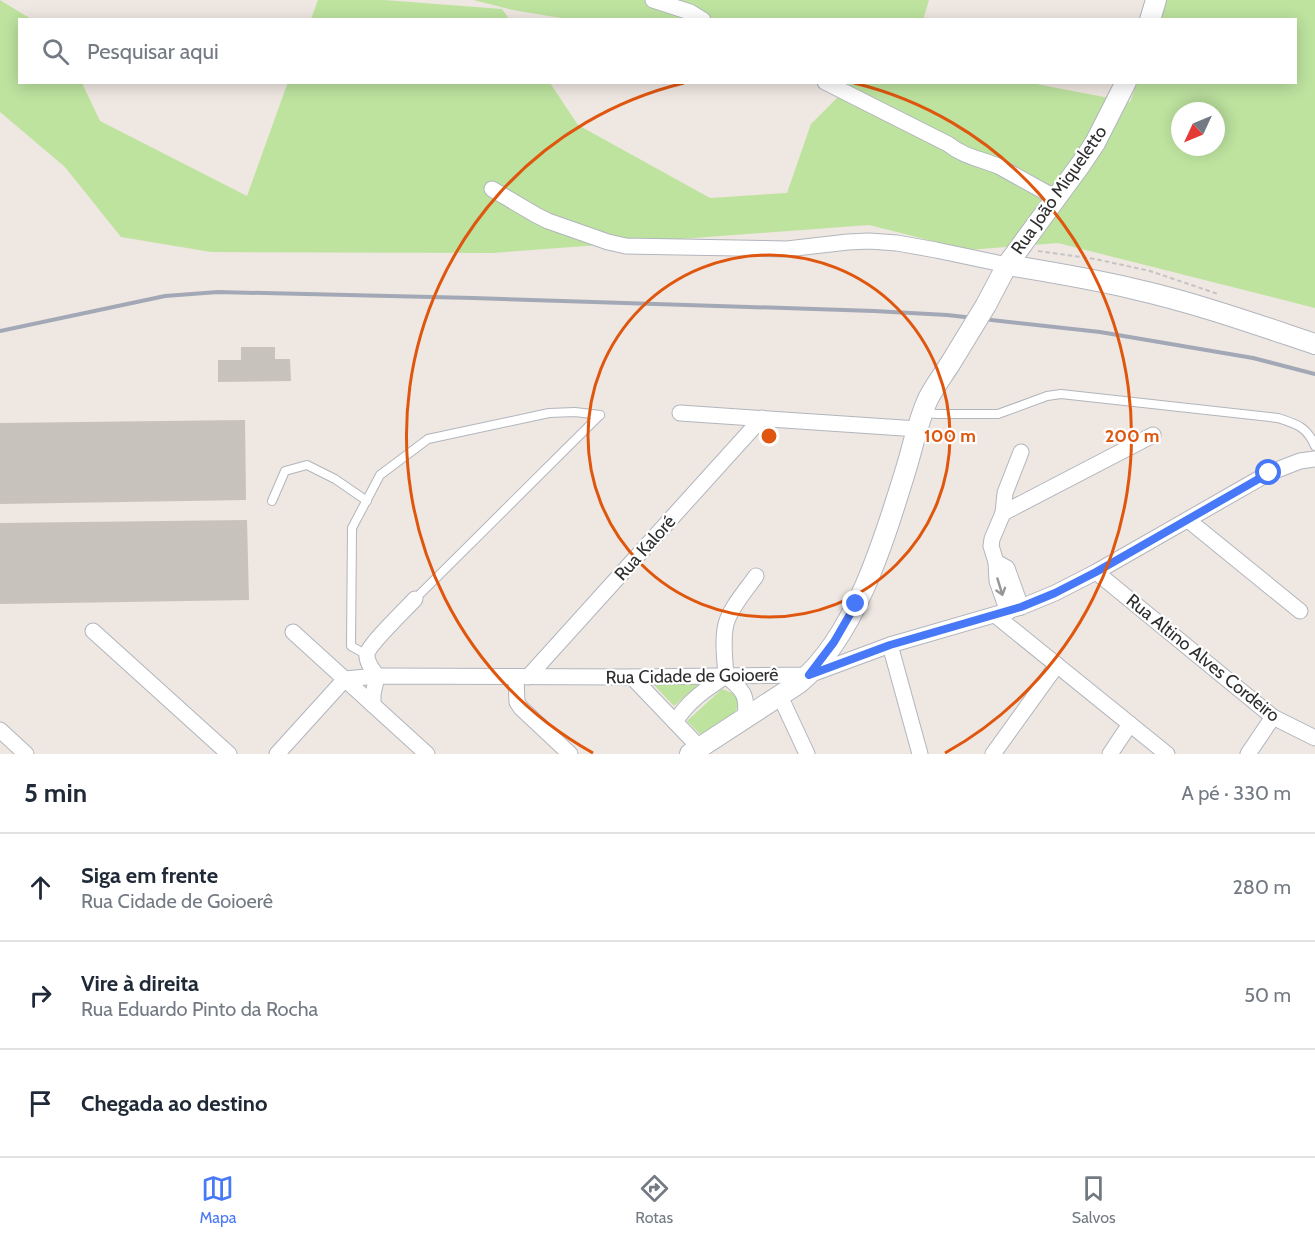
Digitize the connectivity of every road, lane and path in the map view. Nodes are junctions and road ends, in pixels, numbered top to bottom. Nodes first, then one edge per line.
1 (1156, 0) edge
2 (671, 6) edge
3 (700, 18) edge
4 (1151, 18) edge
5 (829, 84) edge
6 (1125, 84) edge
7 (492, 189) dead end
8 (1056, 198) junction
9 (1007, 265) junction
10 (1315, 344) edge
11 (680, 413) dead end
12 (762, 418) junction
13 (920, 421) junction
14 (1153, 435) dead end
15 (1315, 446) edge
16 (1021, 452) dead end
17 (1315, 459) edge
18 (272, 501) dead end
19 (366, 501) junction
20 (1003, 513) junction
21 (1188, 520) junction
22 (1096, 572) junction
23 (756, 576) dead end
24 (415, 599) joint
25 (1008, 611) junction
26 (1300, 611) dead end
27 (93, 631) dead end
28 (293, 632) dead end
29 (890, 645) junction
30 (367, 655) junction
31 (1057, 665) junction
32 (809, 675) junction
33 (376, 676) junction
34 (726, 676) junction
35 (522, 677) junction
36 (632, 677) junction
37 (345, 679) junction
38 (780, 696) junction
39 (373, 705) junction
40 (745, 717) junction
41 (1274, 717) junction
42 (675, 722) junction
43 (1130, 724) junction
44 (0, 730) edge
45 (1315, 738) edge
46 (695, 751) edge
47 (26, 754) edge
48 (229, 754) edge
49 (277, 754) edge
50 (427, 754) edge
51 (570, 754) edge
52 (807, 754) edge
53 (920, 754) edge
54 (993, 754) edge
55 (1110, 754) edge
56 (1167, 754) edge
57 (1248, 754) edge

1 - 4 main road
2 - 3 street
5 - 8 street
6 - 8 main road, Rua João Miqueletto
7 - 9 street
8 - 9 main road, Rua João Miqueletto
9 - 10 main road
9 - 13 main road, Rua João Miqueletto, bridge
11 - 12 street
12 - 13 street
12 - 35 street, Rua Kaloré
13 - 15 lane
13 - 32 main road, Rua João Miqueletto
14 - 20 street
16 - 20 street
17 - 21 street, Rua Cidade de Goioerê
18 - 19 lane
19 - 24 lane
19 - 30 lane
20 - 25 street
21 - 22 street, Rua Cidade de Goioerê
21 - 26 street
22 - 25 street, Rua Cidade de Goioerê
22 - 41 street, Rua Altino Alves Cordeiro
23 - 34 street
24 - 30 street
25 - 29 street, Rua Cidade de Goioerê
25 - 31 street
27 - 48 street
28 - 37 street
29 - 32 street, Rua Cidade de Goioerê
29 - 53 street
30 - 33 street
31 - 43 street
31 - 54 street
32 - 34 street, Rua Cidade de Goioerê
32 - 38 main road, Rua João Miqueletto
33 - 35 street, Rua Cidade de Goioerê
33 - 37 street, Rua Cidade de Goioerê
33 - 39 street
34 - 36 street, Rua Cidade de Goioerê
34 - 40 street
34 - 42 street
35 - 36 street, Rua Cidade de Goioerê
35 - 51 street
36 - 42 street
37 - 39 street
37 - 49 street
38 - 40 main road, Rua João Miqueletto
38 - 52 street
39 - 50 street
40 - 46 main road, Rua João Miqueletto
41 - 45 street, Rua Altino Alves Cordeiro
41 - 57 street
42 - 46 street
43 - 55 street
43 - 56 street
44 - 47 street

